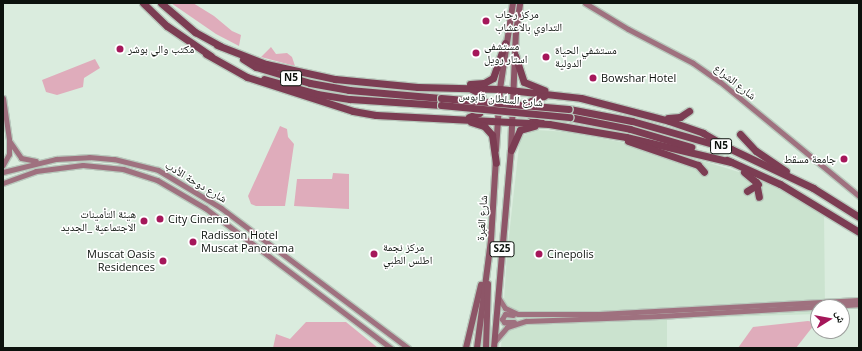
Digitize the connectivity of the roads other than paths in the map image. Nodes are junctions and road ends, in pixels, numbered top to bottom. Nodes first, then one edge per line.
1 (143, 3) edge
2 (161, 3) edge
3 (513, 3) edge
4 (522, 3) edge
5 (585, 3) edge
6 (505, 43) junction
7 (217, 45) junction
8 (206, 54) junction
9 (515, 55) junction
10 (456, 87) junction
11 (469, 88) junction
12 (500, 89) junction
13 (514, 91) junction
14 (556, 94) junction
15 (3, 98) edge
16 (441, 102) junction
17 (689, 110) dead end
18 (656, 117) junction
19 (457, 118) junction
20 (498, 121) junction
21 (512, 122) junction
22 (550, 125) junction
23 (607, 134) junction
24 (740, 134) dead end
25 (9, 139) junction
26 (731, 149) junction
27 (511, 150) junction
28 (697, 153) junction
29 (56, 159) junction
30 (731, 162) junction
31 (496, 163) junction
32 (3, 165) edge
33 (3, 172) edge
34 (704, 172) dead end
35 (3, 183) edge
36 (758, 184) junction
37 (813, 188) junction
38 (747, 191) dead end
39 (859, 196) edge
40 (759, 197) dead end
41 (859, 217) edge
42 (859, 232) edge
43 (489, 257) junction
44 (498, 295) junction
45 (859, 300) edge
46 (859, 304) edge
47 (518, 314) junction
48 (516, 322) junction
49 (494, 346) edge
50 (391, 348) edge
51 (408, 348) edge
52 (466, 348) edge
53 (477, 348) edge
54 (486, 348) edge

1 - 8 highway, شارع السلطان قابوس / N5
2 - 7 highway, شارع السلطان قابوس / N5
3 - 6 main road, شارع الغبرة
4 - 9 main road, شارع الغبرة
5 - 39 street, شارع الشراع
6 - 10 highway
6 - 12 main road, شارع الغبرة
7 - 10 highway
7 - 16 highway, شارع السلطان قابوس / N5
8 - 16 highway, شارع السلطان قابوس / N5
8 - 19 highway
9 - 13 main road, شارع الغبرة
9 - 14 highway
10 - 11 highway
11 - 12 highway
11 - 19 highway
12 - 13 highway
12 - 20 main road, شارع الغبرة / S25
13 - 14 highway
13 - 21 main road, شارع الغبرة / S25
14 - 18 highway
14 - 22 highway
15 - 25 street
16 - 26 highway, شارع السلطان قابوس / N5, bridge
16 - 30 highway, شارع السلطان قابوس / N5, bridge
17 - 18 highway
18 - 26 highway
19 - 20 highway
19 - 31 highway
20 - 21 highway
20 - 31 main road, شارع الغبرة / S25
21 - 22 highway
21 - 27 main road, شارع الغبرة / S25
22 - 23 highway
22 - 27 highway
23 - 28 highway
23 - 34 highway
24 - 37 highway
25 - 29 street
25 - 32 street
26 - 37 highway, شارع السلطان قابوس / N5
27 - 44 main road, شارع الغبرة / S25
28 - 30 highway
28 - 36 highway
29 - 33 street, شارع دوحة الأدب
29 - 51 street, شارع دوحة الأدب
30 - 42 highway, شارع السلطان قابوس / N5
31 - 43 main road, شارع الغبرة / S25
35 - 50 street, شارع دوحة الأدب
36 - 38 highway
36 - 40 highway
37 - 41 highway, شارع السلطان قابوس / N5
43 - 52 main road
43 - 53 main road, شارع الغبرة / S25
43 - 54 main road
44 - 47 street
44 - 49 main road, شارع الغبرة / S25
45 - 47 street
46 - 48 street
47 - 48 street
48 - 49 street

